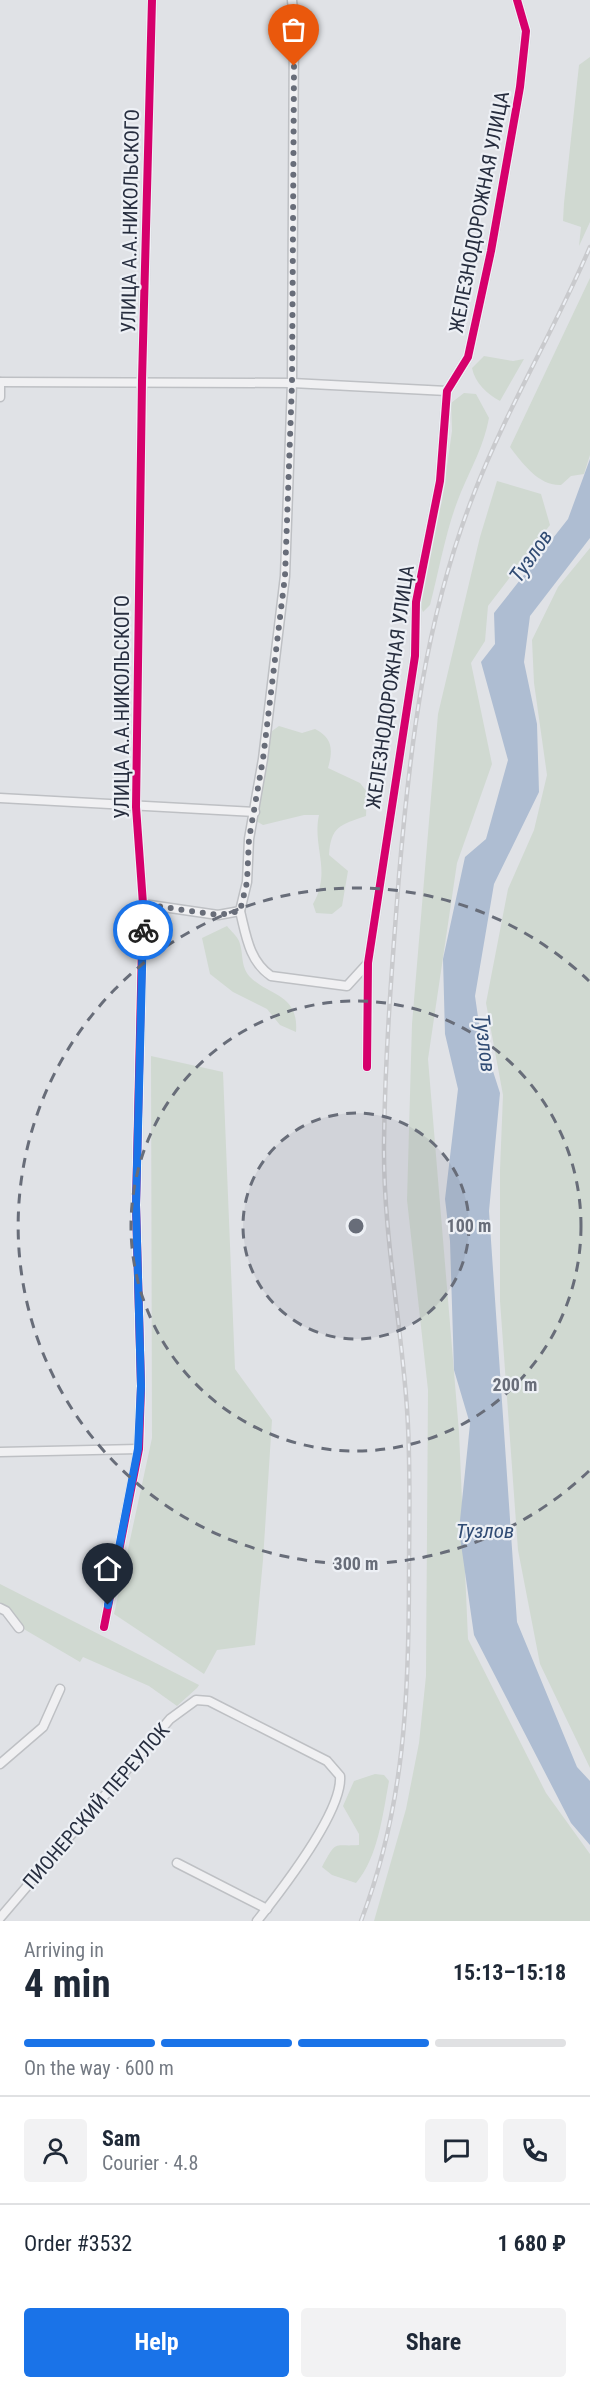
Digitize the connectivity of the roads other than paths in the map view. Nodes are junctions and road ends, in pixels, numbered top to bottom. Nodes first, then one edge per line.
1 (152, 0) edge
2 (292, 0) edge
3 (517, 0) edge
4 (142, 381) junction
5 (0, 382) edge
6 (292, 383) junction
7 (447, 391) junction
8 (0, 397) edge
9 (0, 798) edge
10 (136, 807) junction
11 (255, 812) junction
12 (143, 904) junction
13 (240, 911) junction
14 (368, 963) junction
15 (367, 1067) dead end
16 (138, 1449) junction
17 (0, 1452) edge
18 (0, 1608) edge
19 (104, 1627) dead end
20 (19, 1628) dead end
21 (60, 1689) dead end
22 (0, 1764) edge
23 (177, 1863) dead end
24 (267, 1909) junction
25 (0, 1918) edge
26 (257, 1921) edge

1 - 4 street, УЛИЦА А.А.НИКОЛЬСКОГО
2 - 6 street
3 - 7 street, ЖЕЛЕЗНОДОРОЖНАЯ УЛИЦА
4 - 5 street
4 - 6 street
4 - 10 street, УЛИЦА А.А.НИКОЛЬСКОГО
5 - 8 street
6 - 7 street
6 - 11 street
7 - 14 street, ЖЕЛЕЗНОДОРОЖНАЯ УЛИЦА
9 - 10 street
10 - 11 street
10 - 12 street, УЛИЦА А.А.НИКОЛЬСКОГО
11 - 13 street
12 - 13 street
12 - 16 street, УЛИЦА А.А.НИКОЛЬСКОГО
13 - 14 street
14 - 15 street, ЖЕЛЕЗНОДОРОЖНАЯ УЛИЦА
16 - 17 street
16 - 19 street, УЛИЦА А.А.НИКОЛЬСКОГО
18 - 20 street
21 - 22 street
23 - 24 street
24 - 25 street, ПИОНЕРСКИЙ ПЕРЕУЛОК
24 - 26 street

